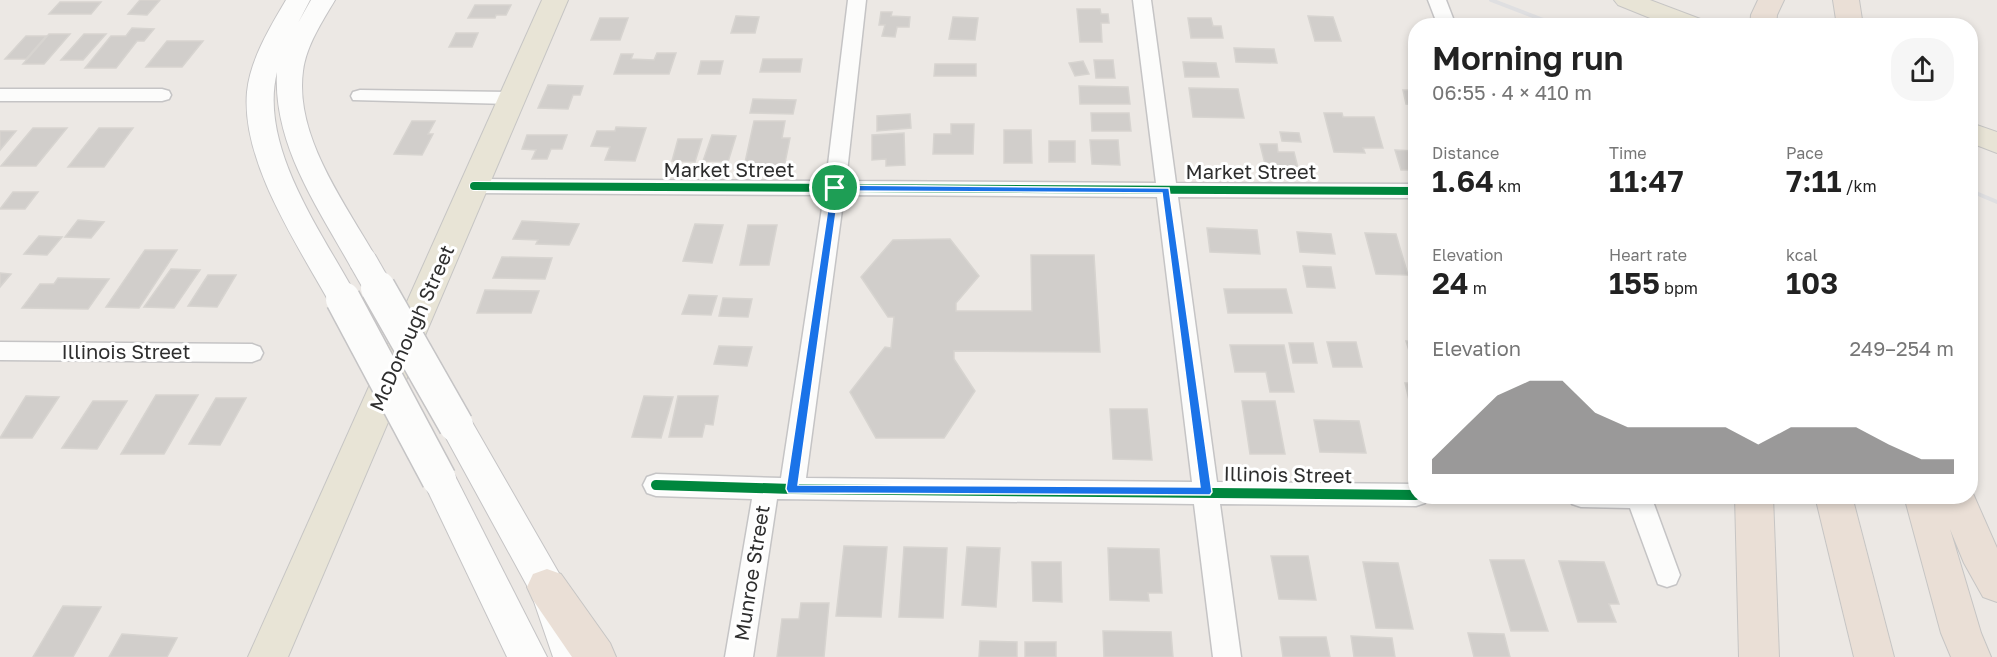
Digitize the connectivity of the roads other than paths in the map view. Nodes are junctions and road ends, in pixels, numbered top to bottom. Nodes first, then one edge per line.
1 (323, 0) edge
2 (555, 0) edge
3 (856, 0) edge
4 (1142, 0) edge
5 (1437, 0) edge
6 (1627, 0) edge
7 (1771, 0) edge
8 (1782, 0) edge
9 (1846, 0) edge
10 (296, 3) edge
11 (1444, 18) edge
12 (1673, 18) edge
13 (1764, 18) edge
14 (1783, 18) edge
15 (1849, 18) edge
16 (0, 95) edge
17 (162, 95) dead end
18 (360, 96) dead end
19 (512, 98) junction
20 (1978, 135) edge
21 (1997, 143) edge
22 (474, 186) junction
23 (835, 188) junction
24 (1166, 190) junction
25 (1408, 191) edge
26 (0, 351) edge
27 (252, 353) dead end
28 (656, 485) dead end
29 (765, 489) junction
30 (792, 489) junction
31 (1206, 492) junction
32 (1408, 495) edge
33 (1641, 504) edge
34 (1754, 504) edge
35 (1835, 504) edge
36 (1924, 504) edge
37 (1959, 504) edge
38 (1667, 575) dead end
39 (1997, 584) edge
40 (547, 587) junction
41 (1763, 647) edge
42 (268, 657) edge
43 (527, 657) edge
44 (573, 657) edge
45 (596, 657) edge
46 (739, 657) edge
47 (1227, 657) edge
48 (1874, 657) edge
49 (1971, 657) edge

1 - 40 street, bridge
2 - 19 main road, McDonough Street
3 - 23 street, Munroe Street
4 - 24 street
5 - 11 street
6 - 12 main road
7 - 13 highway
8 - 14 highway
9 - 15 highway
10 - 43 street, bridge
16 - 17 street
18 - 19 street
19 - 22 main road, McDonough Street
20 - 21 main road
22 - 23 street, Market Street
22 - 42 main road, McDonough Street
23 - 24 street, Market Street
23 - 30 street, Munroe Street
24 - 25 street, Market Street
24 - 31 street
26 - 27 street, Illinois Street
28 - 29 street, Illinois Street
29 - 30 street, Illinois Street
29 - 46 street, Munroe Street
30 - 31 street, Illinois Street
31 - 32 street, Illinois Street
31 - 47 street
33 - 38 street
34 - 41 highway
35 - 48 highway
36 - 49 highway
37 - 39 highway
40 - 44 street
40 - 45 highway

